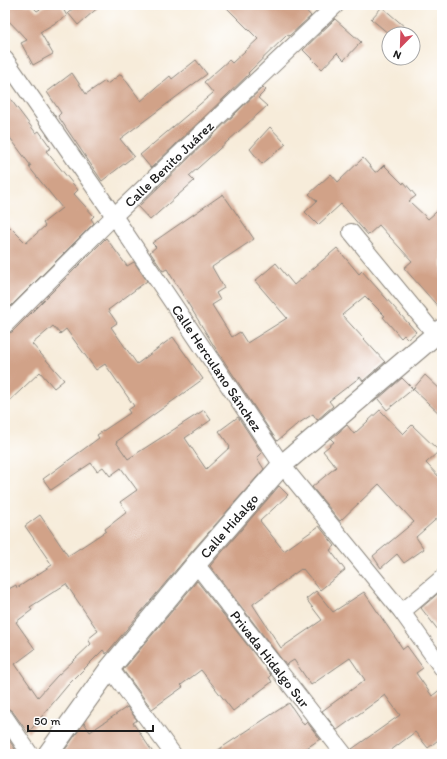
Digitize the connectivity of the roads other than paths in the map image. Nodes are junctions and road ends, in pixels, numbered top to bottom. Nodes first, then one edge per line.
1 (336, 5) edge
2 (5, 59) edge
3 (114, 216) junction
4 (351, 232) dead end
5 (5, 326) edge
6 (439, 331) edge
7 (282, 465) junction
8 (196, 564) junction
9 (442, 578) edge
10 (402, 612) junction
11 (110, 668) junction
12 (442, 668) edge
13 (5, 717) edge
14 (30, 754) edge
15 (48, 754) edge
16 (173, 754) edge
17 (344, 754) edge

1 - 3 street, Calle Benito Juárez
2 - 3 street, Calle Herculano Sánchez
3 - 5 street, Calle Benito Juárez
3 - 7 street, Calle Herculano Sánchez
4 - 6 street
6 - 7 street, Calle Hidalgo
7 - 8 street, Calle Hidalgo
7 - 10 street, Calle Herculano Sánchez
8 - 11 street, Calle Hidalgo
8 - 17 street, Privada Hidalgo Sur
9 - 10 street
10 - 12 street, Calle Herculano Sánchez
11 - 15 street, Calle Hidalgo
11 - 16 street
13 - 14 street

